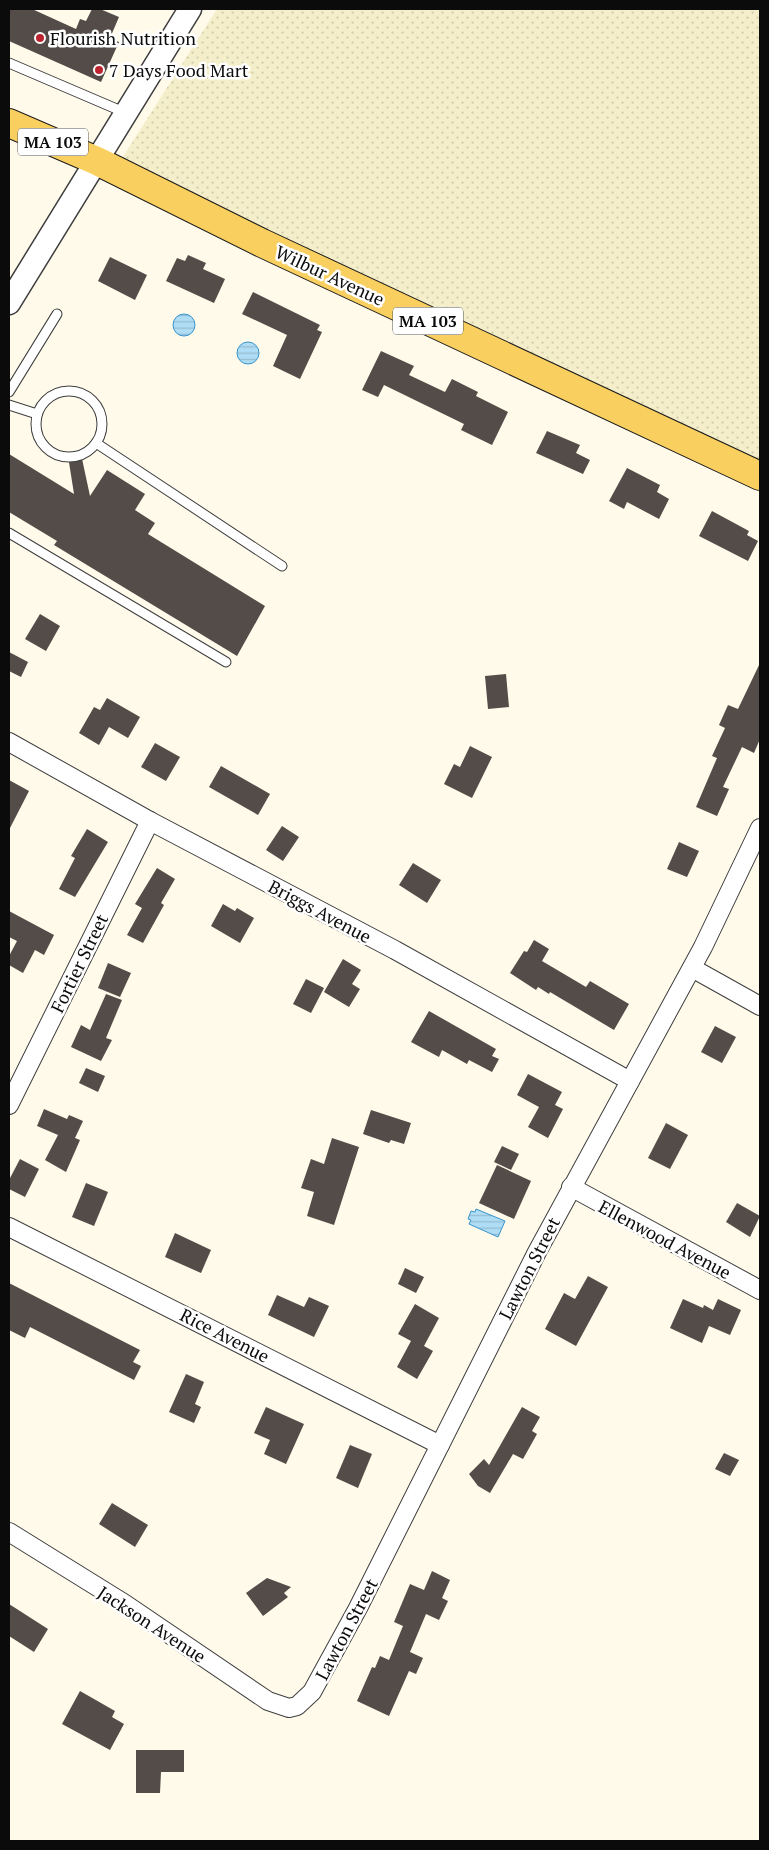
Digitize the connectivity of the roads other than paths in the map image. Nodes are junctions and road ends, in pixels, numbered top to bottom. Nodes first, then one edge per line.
1 (190, 9) edge
2 (9, 63) edge
3 (127, 114) junction
4 (9, 123) edge
5 (97, 162) junction
6 (9, 303) edge
7 (57, 314) dead end
8 (9, 392) edge
9 (9, 405) edge
10 (37, 414) junction
11 (96, 443) junction
12 (760, 476) edge
13 (9, 533) edge
14 (282, 566) dead end
15 (226, 662) dead end
16 (9, 742) edge
17 (150, 821) junction
18 (760, 828) edge
19 (692, 968) junction
20 (760, 1006) edge
21 (630, 1081) junction
22 (9, 1105) edge
23 (571, 1188) junction
24 (9, 1227) edge
25 (760, 1290) edge
26 (440, 1445) junction
27 (9, 1532) edge
28 (297, 1706) joint

1 - 3 street
2 - 3 lane
3 - 5 street
4 - 5 main road, Wilbur Avenue / MA 103
5 - 6 street
5 - 12 main road, Wilbur Avenue / MA 103
7 - 8 lane
9 - 10 lane
10 - 11 lane
10 - 11 lane
11 - 14 lane
13 - 15 lane
16 - 17 street, Briggs Avenue
17 - 21 street, Briggs Avenue
17 - 22 street, Fortier Street
18 - 19 street, Lawton Street
19 - 20 street
19 - 21 street, Lawton Street
21 - 23 street, Lawton Street
23 - 25 street, Ellenwood Avenue
23 - 26 street, Lawton Street
24 - 26 street, Rice Avenue
26 - 28 street, Lawton Street
27 - 28 street, Jackson Avenue

